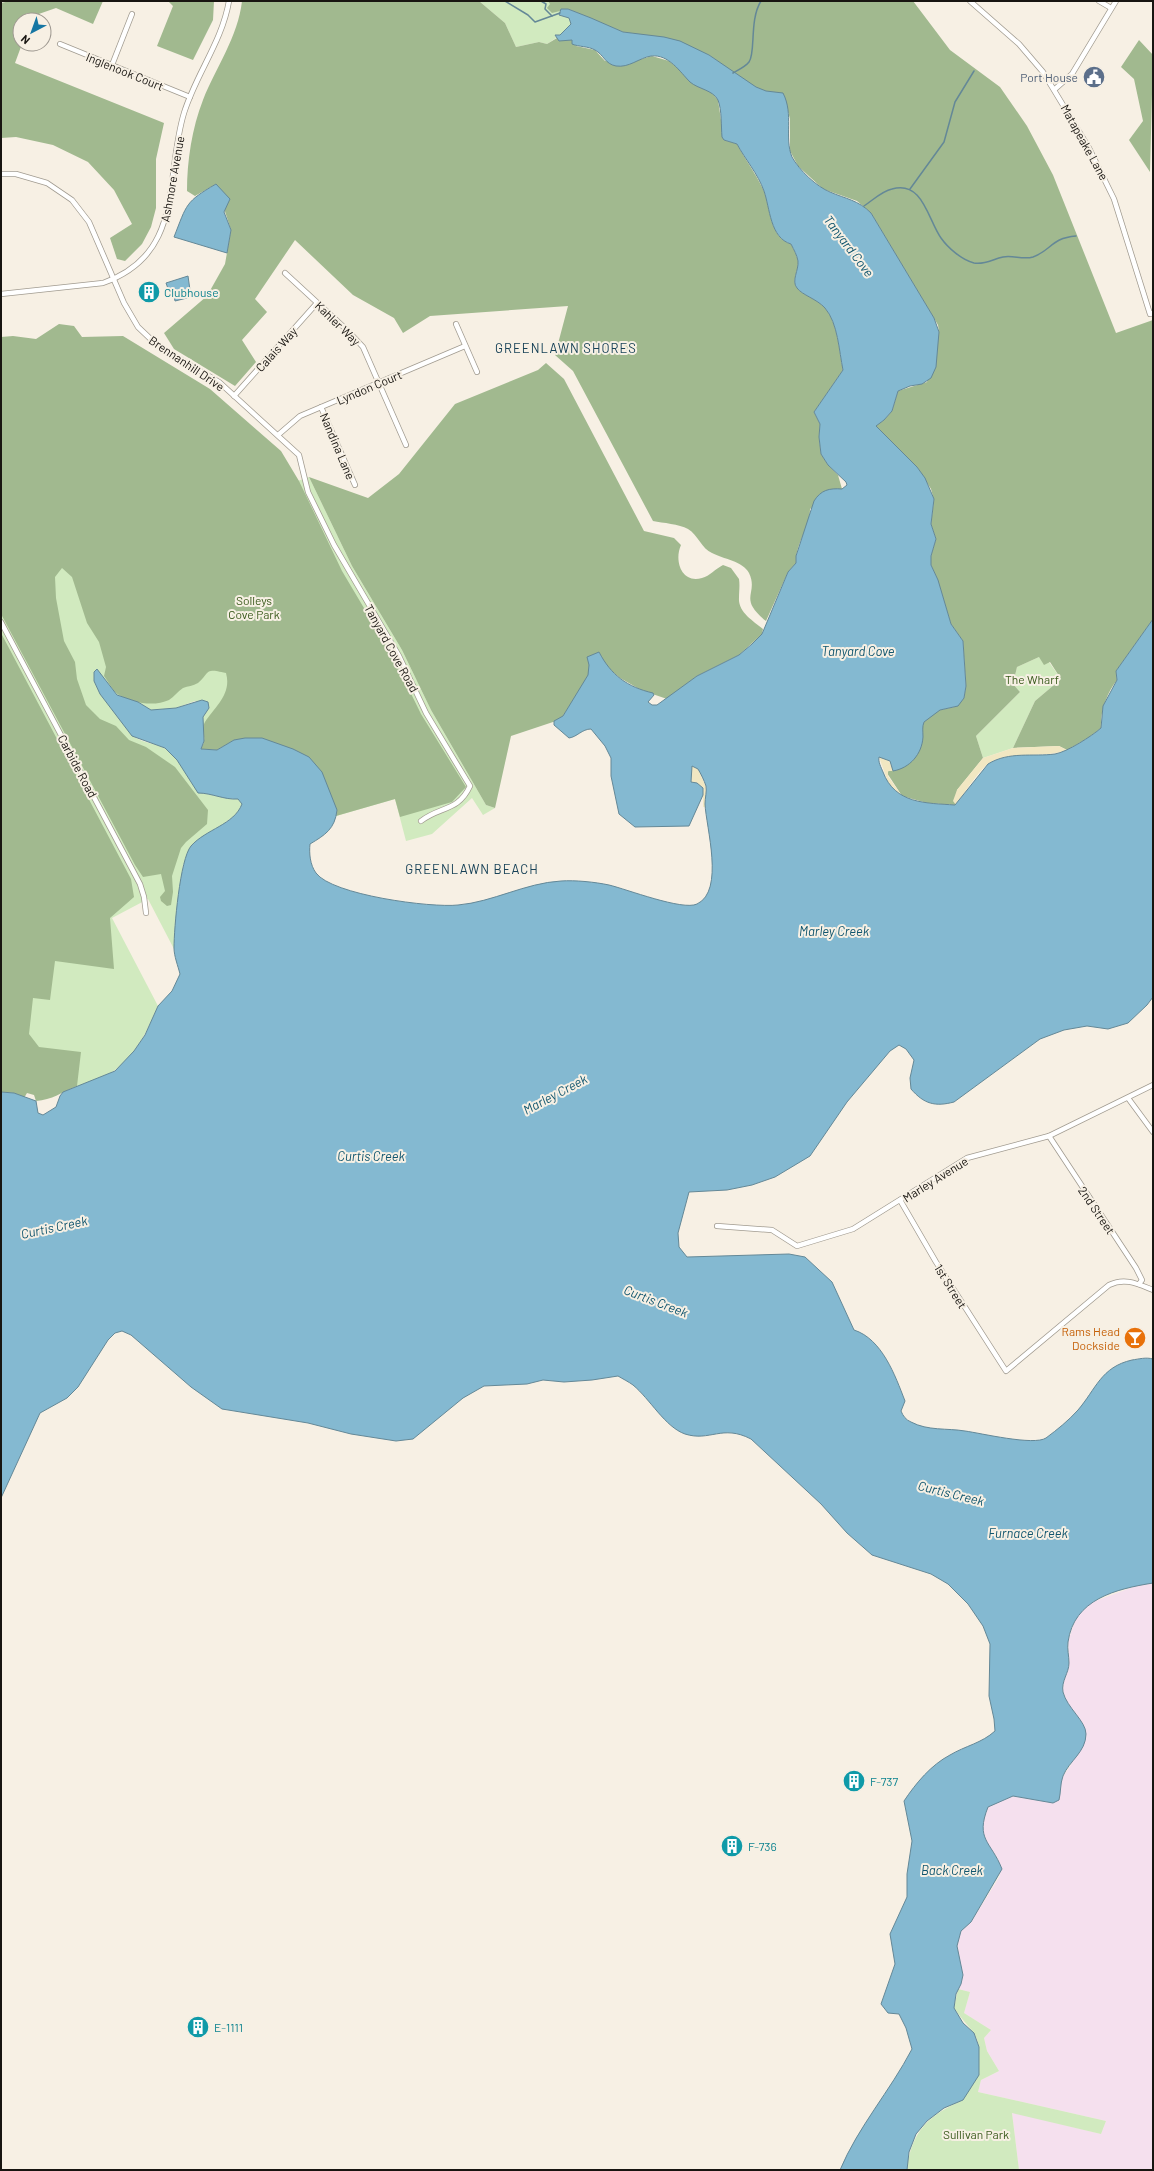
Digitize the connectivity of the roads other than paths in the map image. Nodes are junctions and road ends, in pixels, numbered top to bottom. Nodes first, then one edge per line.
1 (229, 1) edge
2 (970, 1) edge
3 (1099, 1) edge
4 (1116, 1) edge
5 (1111, 8) junction
6 (132, 14) dead end
7 (60, 44) dead end
8 (112, 65) junction
9 (1055, 89) junction
10 (190, 97) junction
11 (1, 174) edge
12 (285, 273) dead end
13 (114, 279) junction
14 (1, 294) edge
15 (317, 303) junction
16 (1152, 313) edge
17 (456, 324) dead end
18 (465, 346) junction
19 (477, 372) dead end
20 (379, 382) junction
21 (234, 396) junction
22 (321, 407) junction
23 (278, 435) junction
24 (406, 445) dead end
25 (295, 451) joint
26 (354, 486) dead end
27 (1, 622) edge
28 (421, 821) dead end
29 (146, 913) dead end
30 (1153, 1085) edge
31 (1128, 1098) junction
32 (1153, 1132) edge
33 (1049, 1136) junction
34 (900, 1200) junction
35 (717, 1226) dead end
36 (1139, 1284) junction
37 (1153, 1290) edge

1 - 10 street, Ashmore Avenue
2 - 9 street, Matapeake Lane
3 - 5 street
4 - 5 street
5 - 9 street
6 - 8 street
7 - 8 street, Inglenook Court
8 - 10 street, Inglenook Court
9 - 16 street, Matapeake Lane
10 - 13 street, Ashmore Avenue
11 - 13 street, Brennanhill Drive
12 - 15 street, Kahler Way
13 - 14 street, Ashmore Avenue
13 - 21 street, Brennanhill Drive
15 - 20 street, Kahler Way
15 - 21 street, Calais Way
17 - 18 street
18 - 19 street
18 - 20 street, Lyndon Court
20 - 22 street, Lyndon Court
20 - 24 street, Kahler Way
21 - 23 street, Brennanhill Drive
22 - 23 street, Lyndon Court
22 - 26 street, Nandina Lane
23 - 25 street, Brennanhill Drive
25 - 28 street, Tanyard Cove Road
27 - 29 street, Carbide Road
30 - 31 street, Marley Avenue
31 - 32 street
31 - 33 street, Marley Avenue
33 - 34 street, Marley Avenue
33 - 36 street, 2nd Street
34 - 35 street, Marley Avenue
34 - 36 street, 1st Street
36 - 37 street

